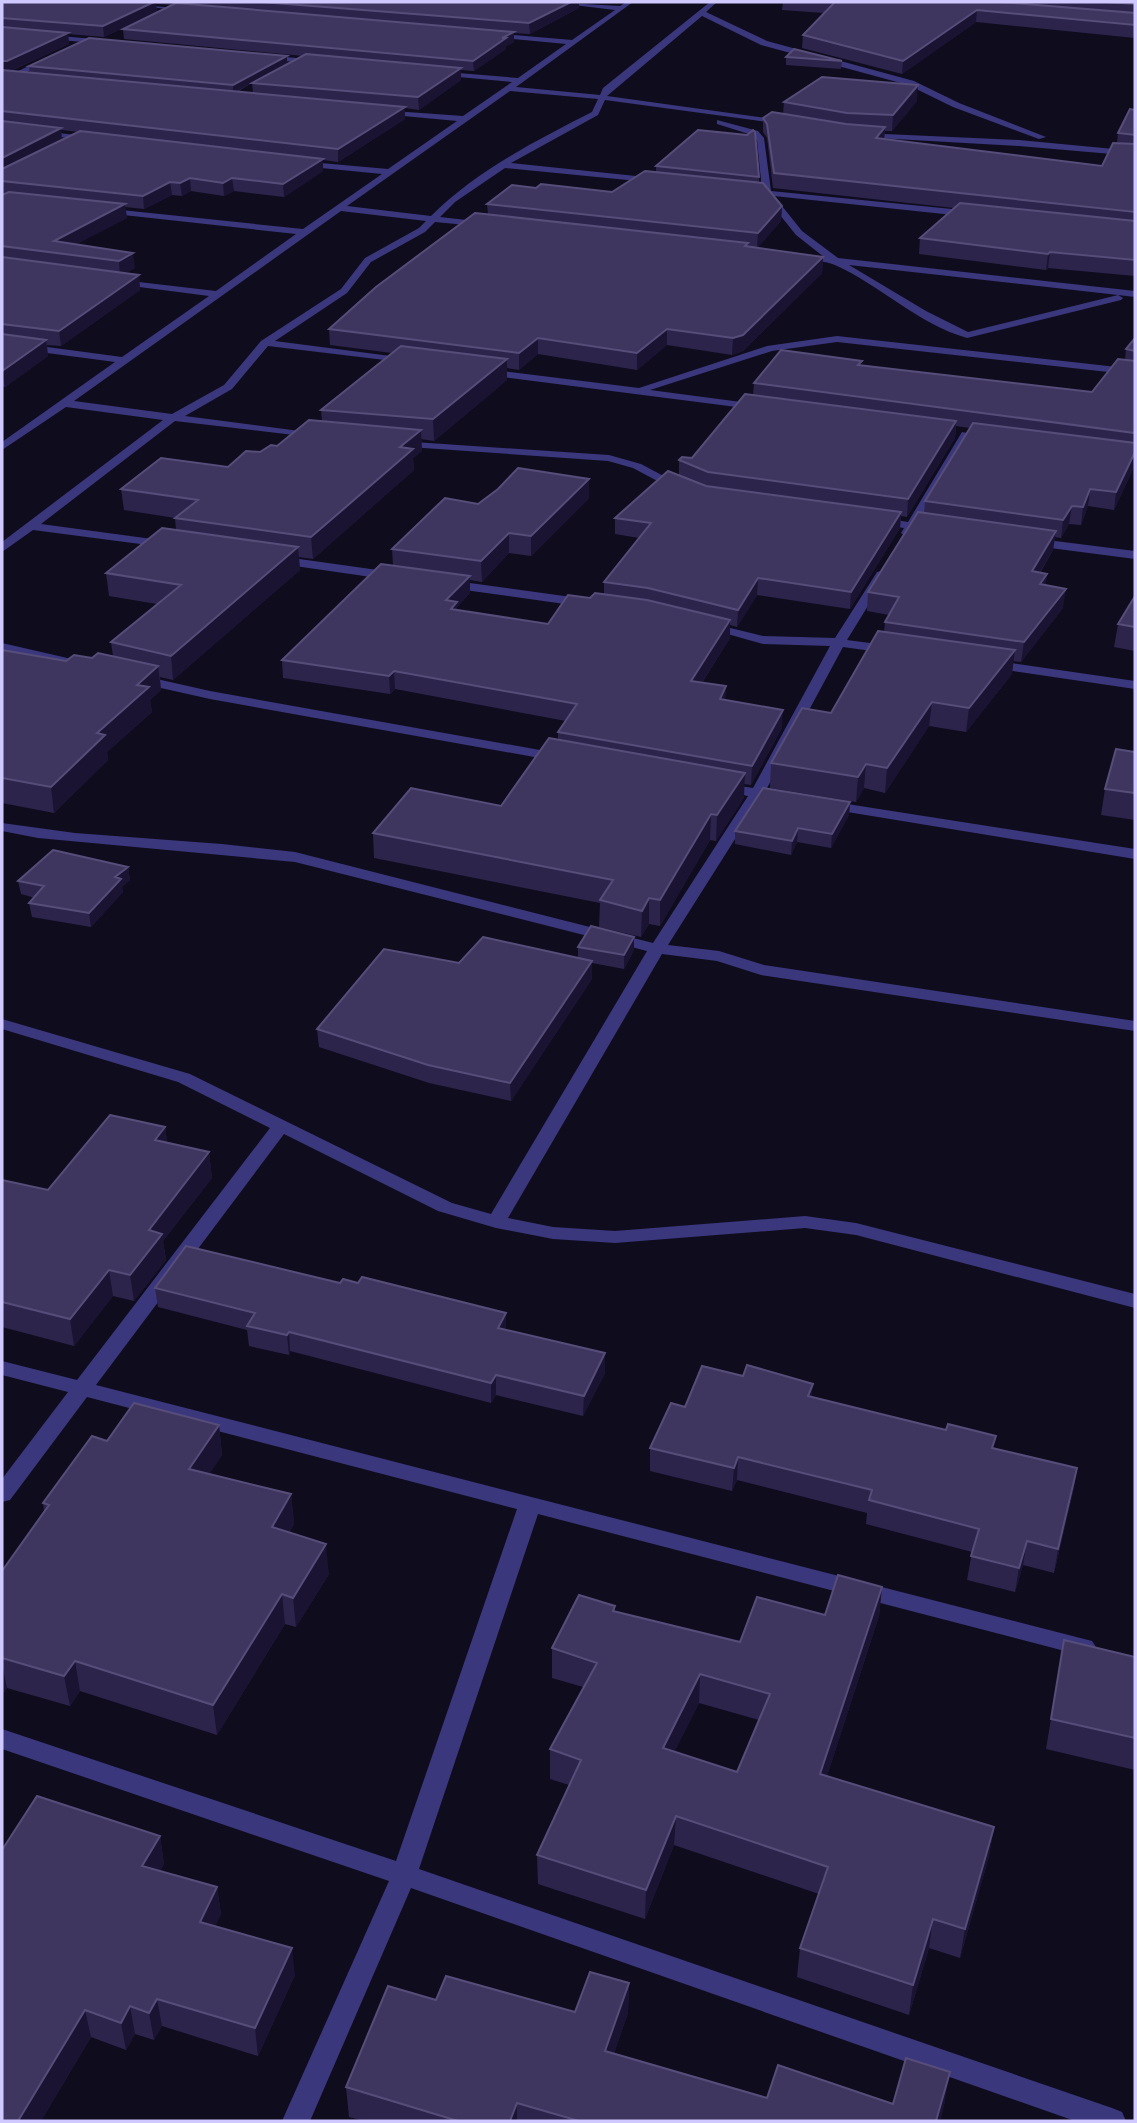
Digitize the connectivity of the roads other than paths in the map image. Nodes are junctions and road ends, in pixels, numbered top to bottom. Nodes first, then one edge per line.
1 (101, 2) edge
2 (189, 2) edge
3 (551, 2) edge
4 (714, 2) edge
5 (625, 5) edge
6 (175, 8) junction
7 (202, 10) edge
8 (702, 13) junction
9 (164, 14) edge
10 (2, 33) edge
11 (476, 34) edge
12 (119, 40) edge
13 (88, 41) junction
14 (572, 42) junction
15 (66, 51) edge
16 (251, 56) edge
17 (55, 57) edge
18 (304, 61) junction
19 (331, 63) edge
20 (293, 67) edge
21 (424, 72) edge
22 (4, 79) edge
23 (36, 80) edge
24 (517, 80) junction
25 (507, 88) junction
26 (600, 96) junction
27 (627, 100) junction
28 (370, 111) edge
29 (464, 119) junction
30 (796, 125) edge
31 (2, 128) edge
32 (856, 135) edge
33 (80, 138) junction
34 (106, 141) edge
35 (57, 149) edge
36 (1077, 149) junction
37 (1135, 154) edge
38 (292, 163) edge
39 (505, 165) junction
40 (388, 172) junction
41 (663, 182) edge
42 (741, 190) edge
43 (767, 193) junction
44 (337, 208) junction
45 (98, 209) edge
46 (985, 216) edge
47 (433, 220) junction
48 (502, 227) edge
49 (303, 232) junction
50 (793, 256) edge
51 (834, 260) junction
52 (109, 280) edge
53 (217, 294) junction
54 (1135, 295) edge
55 (967, 335) junction
56 (265, 343) junction
57 (2, 344) edge
58 (956, 351) junction
59 (122, 360) junction
60 (423, 364) edge
61 (476, 370) edge
62 (1135, 372) edge
63 (637, 391) junction
64 (62, 403) junction
65 (774, 409) edge
66 (171, 419) junction
67 (966, 434) edge
68 (332, 438) edge
69 (385, 443) edge
70 (3, 445) edge
71 (694, 492) edge
72 (872, 520) edge
73 (29, 526) junction
74 (911, 526) junction
75 (951, 531) edge
76 (1017, 540) edge
77 (178, 547) edge
78 (2, 548) edge
79 (1135, 555) edge
80 (261, 558) edge
81 (413, 579) edge
82 (440, 583) edge
83 (606, 606) edge
84 (697, 624) edge
85 (839, 642) junction
86 (2, 647) edge
87 (906, 652) edge
88 (974, 662) edge
89 (93, 668) edge
90 (119, 674) edge
91 (1135, 685) edge
92 (579, 761) edge
93 (702, 783) edge
94 (757, 793) junction
95 (2, 827) edge
96 (1135, 854) edge
97 (657, 949) junction
98 (2, 1024) edge
99 (1135, 1026) edge
100 (279, 1126) junction
101 (496, 1223) junction
102 (1135, 1301) edge
103 (2, 1368) edge
104 (79, 1388) junction
105 (2, 1494) edge
106 (530, 1504) junction
107 (1108, 1653) edge
108 (2, 1739) edge
109 (404, 1875) junction
110 (296, 2121) edge
111 (1112, 2121) edge

1 - 6 street
2 - 6 street
3 - 5 street
4 - 8 street
5 - 14 street
6 - 7 street
6 - 9 street
8 - 26 street
8 - 36 street
10 - 13 street
11 - 14 street
12 - 13 street
13 - 15 street
14 - 24 street
16 - 18 street
17 - 22 street
18 - 19 street
18 - 20 street
21 - 24 street
22 - 23 street
24 - 25 street
25 - 26 street
25 - 29 street
26 - 27 street
26 - 39 street
27 - 30 street
27 - 43 street
28 - 29 street
29 - 40 street
31 - 33 street
32 - 36 street
33 - 34 street
33 - 35 street
36 - 37 street
38 - 40 street
39 - 41 street
39 - 47 street
40 - 44 street
42 - 43 street
43 - 46 street
43 - 51 street
44 - 47 street
44 - 49 street
45 - 49 street
47 - 48 street
47 - 56 street
49 - 53 street
50 - 51 street
51 - 54 street
51 - 55 street
52 - 53 street
53 - 59 street
54 - 55 street
55 - 58 street
56 - 60 street
56 - 66 street
57 - 59 street
58 - 62 street
58 - 63 street
59 - 64 street
61 - 63 street
63 - 65 street
64 - 66 street
64 - 70 street
66 - 68 street
66 - 73 street
67 - 74 street
69 - 71 street
72 - 74 street
73 - 77 street
73 - 78 street
74 - 75 street
74 - 85 street
76 - 79 street
80 - 81 street
82 - 83 street
84 - 85 street
85 - 87 street
85 - 94 street
86 - 89 street
88 - 91 street
90 - 92 street
93 - 94 street
94 - 96 street
94 - 97 street
95 - 97 street
97 - 99 street
97 - 101 street
98 - 100 street
100 - 101 street
100 - 104 street
101 - 102 street
103 - 104 street
104 - 105 street
104 - 106 street
106 - 107 street
106 - 109 street
108 - 109 street
109 - 110 street
109 - 111 street

